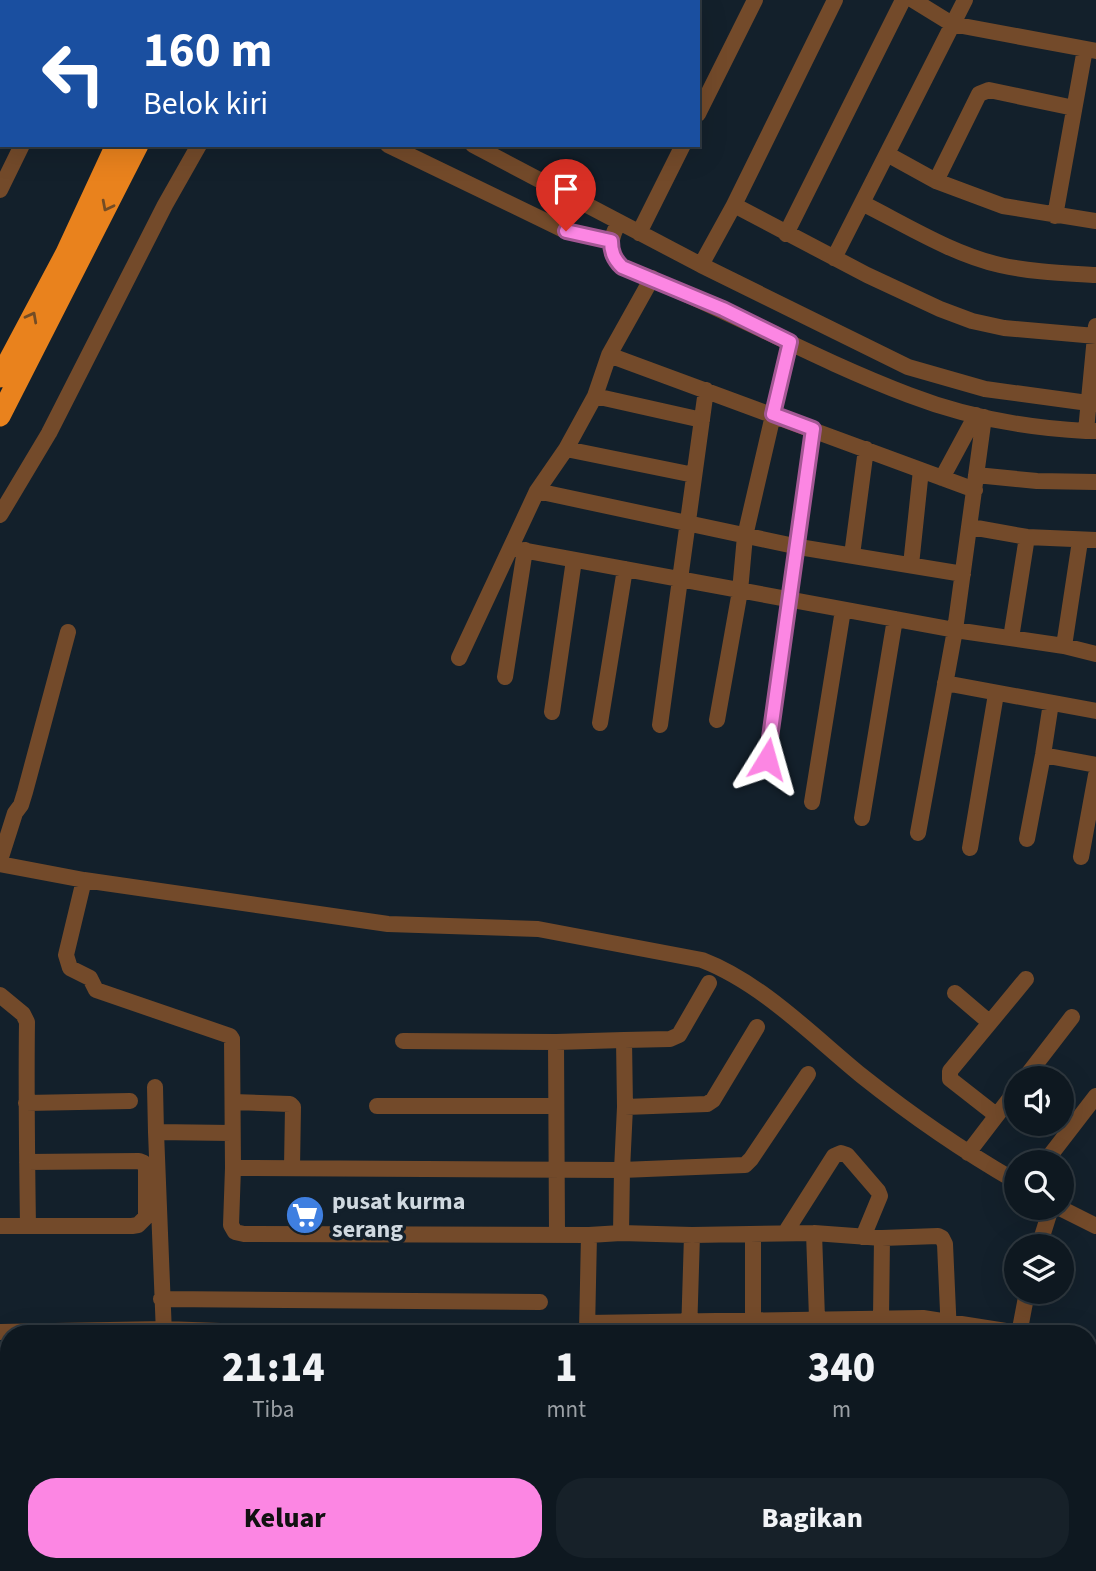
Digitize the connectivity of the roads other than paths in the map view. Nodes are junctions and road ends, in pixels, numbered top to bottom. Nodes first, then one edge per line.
1 (755, 0) edge
2 (835, 0) edge
3 (903, 0) edge
4 (913, 0) edge
5 (965, 0) edge
6 (952, 24) junction
7 (1090, 50) edge
8 (1074, 107) junction
9 (700, 110) edge
10 (21, 147) edge
11 (116, 147) edge
12 (137, 147) edge
13 (197, 147) edge
14 (392, 147) edge
15 (477, 147) edge
16 (681, 147) edge
17 (887, 154) junction
18 (936, 181) junction
19 (0, 190) edge
20 (862, 203) junction
21 (734, 205) junction
22 (1055, 216) junction
23 (1096, 221) edge
24 (619, 222) junction
25 (639, 233) junction
26 (786, 234) junction
27 (612, 250) junction
28 (834, 258) junction
29 (701, 265) junction
30 (1096, 275) edge
31 (652, 278) junction
32 (1095, 332) edge
33 (790, 342) junction
34 (609, 355) junction
35 (0, 377) edge
36 (706, 390) junction
37 (595, 396) junction
38 (773, 414) junction
39 (0, 416) edge
40 (980, 416) junction
41 (1090, 418) edge
42 (702, 420) junction
43 (813, 429) junction
44 (566, 449) junction
45 (866, 449) junction
46 (921, 470) junction
47 (694, 475) junction
48 (942, 478) junction
49 (975, 482) junction
50 (1096, 482) edge
51 (537, 491) junction
52 (0, 515) edge
53 (971, 527) junction
54 (745, 536) junction
55 (1027, 537) junction
56 (1088, 540) edge
57 (799, 547) junction
58 (518, 549) junction
59 (852, 555) junction
60 (574, 560) junction
61 (911, 565) junction
62 (625, 569) junction
63 (963, 574) junction
64 (740, 591) junction
65 (791, 600) junction
66 (843, 610) junction
67 (895, 619) junction
68 (955, 630) junction
69 (68, 632) dead end
70 (1011, 638) junction
71 (1064, 646) junction
72 (1096, 654) edge
73 (458, 658) dead end
74 (505, 677) dead end
75 (944, 683) junction
76 (996, 694) junction
77 (1051, 703) junction
78 (1096, 711) edge
79 (552, 712) dead end
80 (718, 720) dead end
81 (600, 723) dead end
82 (660, 725) dead end
83 (1044, 755) junction
84 (767, 759) dead end
85 (1096, 765) edge
86 (1096, 775) edge
87 (812, 802) dead end
88 (862, 818) dead end
89 (918, 833) dead end
90 (1027, 839) dead end
91 (970, 848) dead end
92 (1082, 857) dead end
93 (0, 862) edge
94 (84, 880) junction
95 (1026, 979) dead end
96 (709, 983) dead end
97 (955, 993) dead end
98 (0, 995) edge
99 (1072, 1017) dead end
100 (989, 1022) junction
101 (757, 1027) dead end
102 (624, 1040) junction
103 (403, 1041) dead end
104 (556, 1042) junction
105 (1034, 1066) edge
106 (808, 1074) dead end
107 (155, 1087) dead end
108 (1096, 1096) edge
109 (131, 1101) dead end
110 (233, 1101) junction
111 (26, 1103) junction
112 (1004, 1105) edge
113 (377, 1106) dead end
114 (556, 1106) junction
115 (625, 1107) junction
116 (996, 1115) junction
117 (156, 1132) junction
118 (232, 1133) junction
119 (1054, 1150) edge
120 (968, 1153) junction
121 (27, 1162) junction
122 (292, 1167) junction
123 (233, 1168) junction
124 (557, 1170) junction
125 (622, 1170) junction
126 (1004, 1174) edge
127 (1074, 1215) edge
128 (0, 1226) edge
129 (28, 1226) junction
130 (1096, 1226) edge
131 (621, 1233) junction
132 (785, 1233) junction
133 (814, 1233) junction
134 (557, 1234) junction
135 (589, 1234) junction
136 (692, 1235) junction
137 (753, 1235) junction
138 (863, 1237) junction
139 (882, 1238) junction
140 (162, 1299) junction
141 (540, 1302) dead end
142 (1025, 1304) edge
143 (817, 1318) junction
144 (881, 1318) junction
145 (753, 1321) junction
146 (164, 1325) edge
147 (587, 1325) edge
148 (689, 1325) edge
149 (710, 1325) edge
150 (767, 1325) edge
151 (784, 1325) edge
152 (918, 1325) edge
153 (948, 1325) edge
154 (1022, 1325) edge

1 - 9 street
2 - 21 street
3 - 26 street
4 - 6 street
5 - 6 street
6 - 7 street
6 - 17 street
7 - 8 street
8 - 18 street
8 - 22 street
10 - 19 street
35 -> 11 highway
12 -> 39 highway
13 - 52 street
14 - 27 street
15 - 24 street
16 - 25 street
17 - 18 street
17 - 20 street
18 - 22 street
20 - 28 street
20 - 30 street
21 - 26 street
21 - 29 street
22 - 23 street
24 - 25 street
24 - 27 street
25 - 29 street
26 - 28 street
27 - 31 street
28 - 32 street
29 - 41 street
31 - 33 street
31 - 34 street
32 - 41 street
33 - 38 street
33 - 40 street
34 - 36 street
34 - 37 street
36 - 38 street
36 - 42 street
37 - 42 street
37 - 44 street
38 - 43 street
38 - 54 street
40 - 41 street
40 - 48 street
40 - 49 street
42 - 47 street
43 - 45 street
43 - 57 street
44 - 47 street
44 - 51 street
45 - 46 street
45 - 59 street
46 - 48 street
46 - 61 street
47 - 82 street
48 - 49 street
49 - 50 street
49 - 53 street
51 - 54 street
51 - 58 street
53 - 55 street
53 - 63 street
54 - 57 street
54 - 64 street
55 - 56 street
55 - 70 street
56 - 71 street
57 - 59 street
57 - 65 street
58 - 60 street
58 - 73 street
58 - 74 street
59 - 61 street
60 - 62 street
60 - 79 street
61 - 63 street
62 - 64 street
62 - 81 street
63 - 68 street
64 - 65 street
64 - 80 street
65 - 66 street
65 - 84 street
66 - 67 street
66 - 87 street
67 - 68 street
67 - 88 street
68 - 70 street
68 - 75 street
69 - 93 street
70 - 71 street
71 - 72 street
75 - 76 street
75 - 89 street
76 - 77 street
76 - 91 street
77 - 78 street
77 - 83 street
83 - 85 street
83 - 90 street
86 - 92 street
93 - 94 street
94 - 110 street
94 - 120 street
95 - 100 street
96 - 102 street
97 - 100 street
98 - 111 street
99 - 105 street
100 - 116 street
101 - 115 street
102 - 104 street
102 - 115 street
103 - 104 street
104 - 114 street
106 - 125 street
107 - 117 street
108 - 119 street
109 - 111 street
110 - 118 street
110 - 122 street
111 - 121 street
112 - 116 street
113 - 114 street
114 - 124 street
115 - 125 street
116 - 120 street
117 - 118 street
117 - 140 street
118 - 123 street
120 - 126 street
121 - 129 street
121 - 129 street
122 - 123 street
122 - 124 street
123 - 134 street
124 - 125 street
124 - 134 street
125 - 131 street
127 - 130 street
128 - 129 street
131 - 135 street
131 - 136 street
132 - 133 street
132 - 137 street
132 - 138 street
133 - 138 street
133 - 143 street
134 - 135 street
135 - 147 street
136 - 137 street
136 - 148 street
137 - 145 street
138 - 139 street
139 - 144 street
139 - 153 street
140 - 141 street
140 - 146 street
142 - 154 street
143 - 144 street
143 - 151 street
144 - 152 street
145 - 149 street
145 - 150 street

